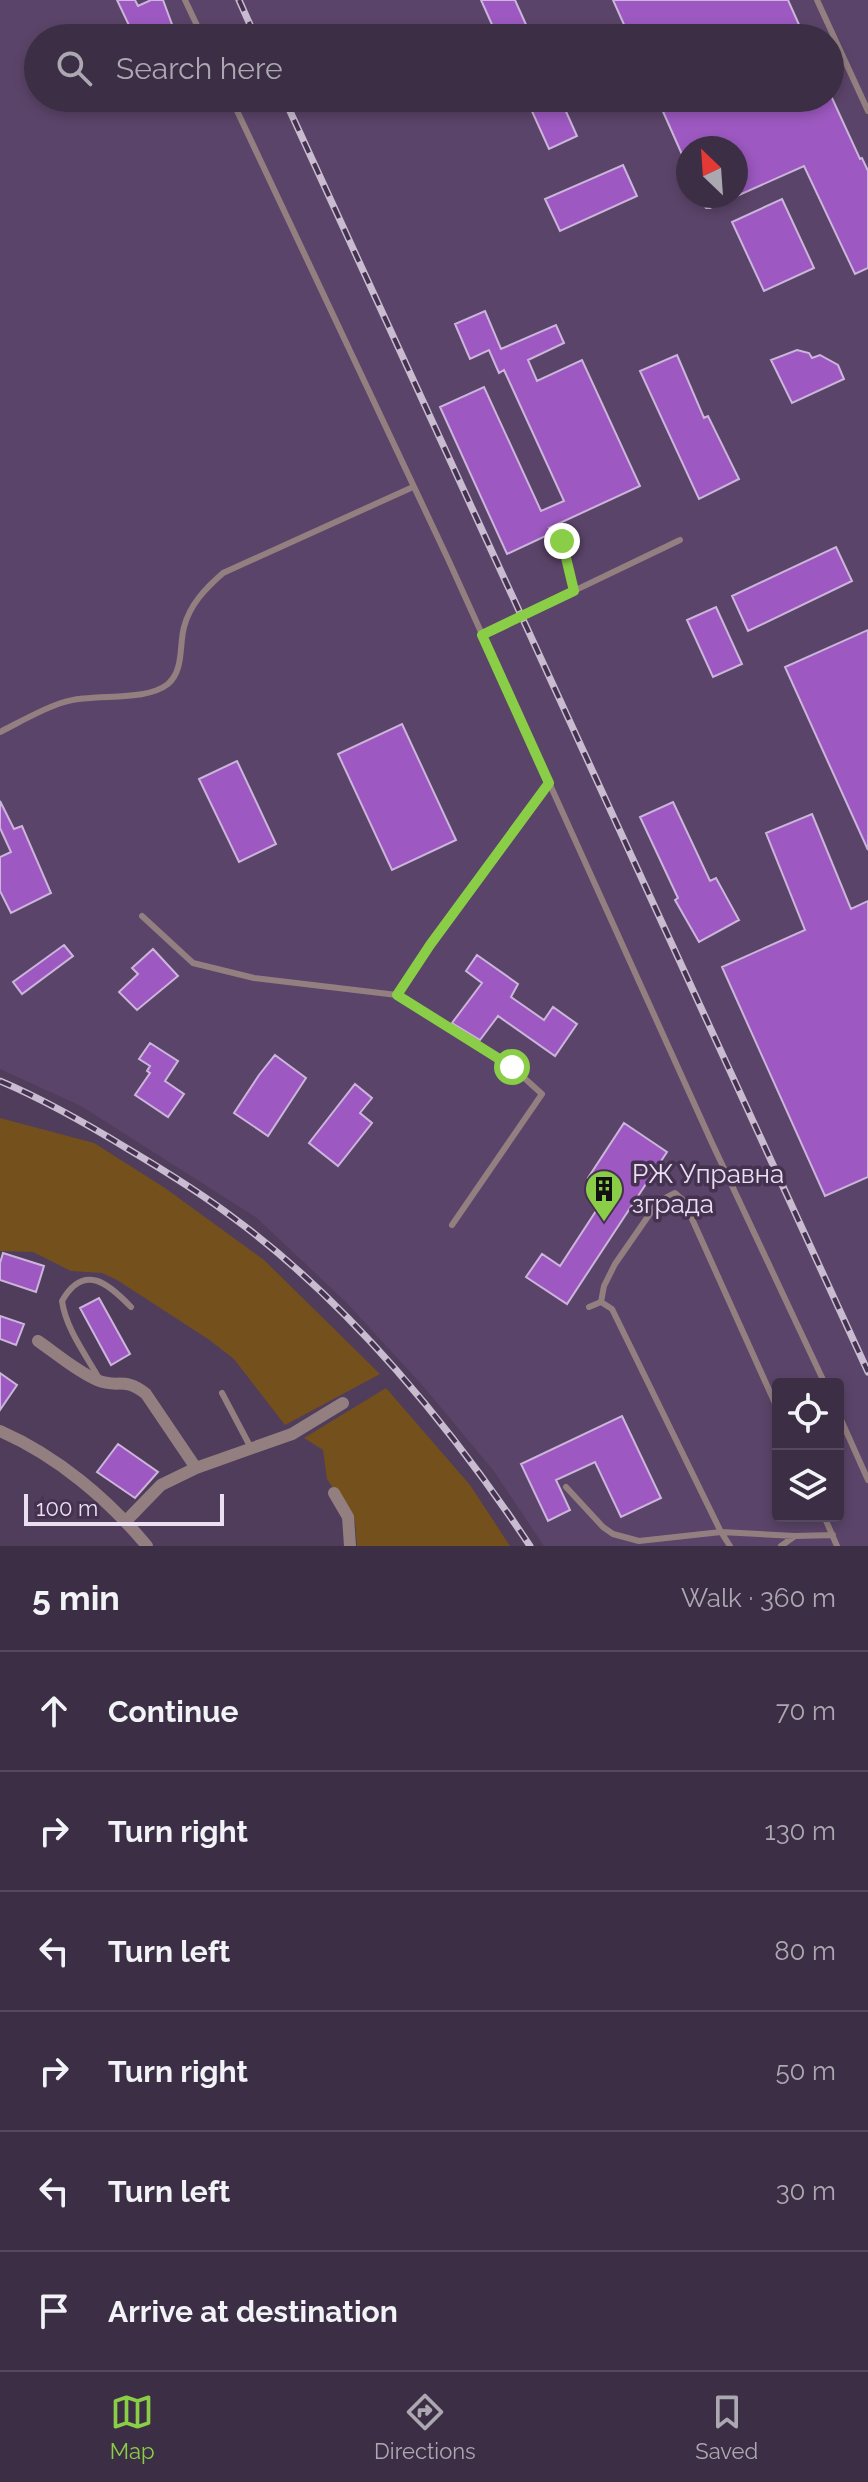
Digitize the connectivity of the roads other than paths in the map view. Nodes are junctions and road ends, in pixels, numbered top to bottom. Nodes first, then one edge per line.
1 (185, 0) edge
2 (817, 0) edge
3 (196, 24) edge
4 (828, 24) edge
5 (844, 59) edge
6 (868, 111) edge
7 (238, 112) edge
8 (413, 487) junction
9 (680, 540) dead end
10 (562, 541) dead end
11 (574, 591) junction
12 (482, 635) junction
13 (0, 732) edge
14 (549, 783) junction
15 (142, 916) dead end
16 (397, 995) junction
17 (452, 1225) dead end
18 (601, 1302) junction
19 (131, 1307) dead end
20 (589, 1307) dead end
21 (38, 1341) dead end
22 (822, 1378) edge
23 (102, 1383) junction
24 (222, 1393) dead end
25 (772, 1397) edge
26 (343, 1403) dead end
27 (844, 1426) edge
28 (0, 1431) edge
29 (251, 1448) junction
30 (196, 1468) junction
31 (868, 1480) edge
32 (566, 1487) dead end
33 (334, 1493) dead end
34 (126, 1521) junction
35 (827, 1522) edge
36 (721, 1532) junction
37 (833, 1535) junction
38 (795, 1536) junction
39 (147, 1546) edge
40 (350, 1546) edge
41 (730, 1546) edge
42 (781, 1546) edge
43 (837, 1546) edge

1 - 3 lane
2 - 4 lane
5 - 6 lane
7 - 8 lane
8 - 12 lane
8 - 13 lane
9 - 11 lane
10 - 11 lane
11 - 12 lane
12 - 14 lane
14 - 16 lane
14 - 22 lane
15 - 16 lane
16 - 17 lane
18 - 20 lane
18 - 25 lane
18 - 36 lane
19 - 23 lane
21 - 23 street
23 - 30 street
24 - 29 lane
26 - 29 street
27 - 31 lane
28 - 34 street
29 - 30 street
30 - 34 street
32 - 36 lane
33 - 40 street
34 - 39 street
35 - 37 lane
36 - 38 lane
36 - 41 lane
37 - 38 lane
37 - 43 lane
38 - 42 lane

